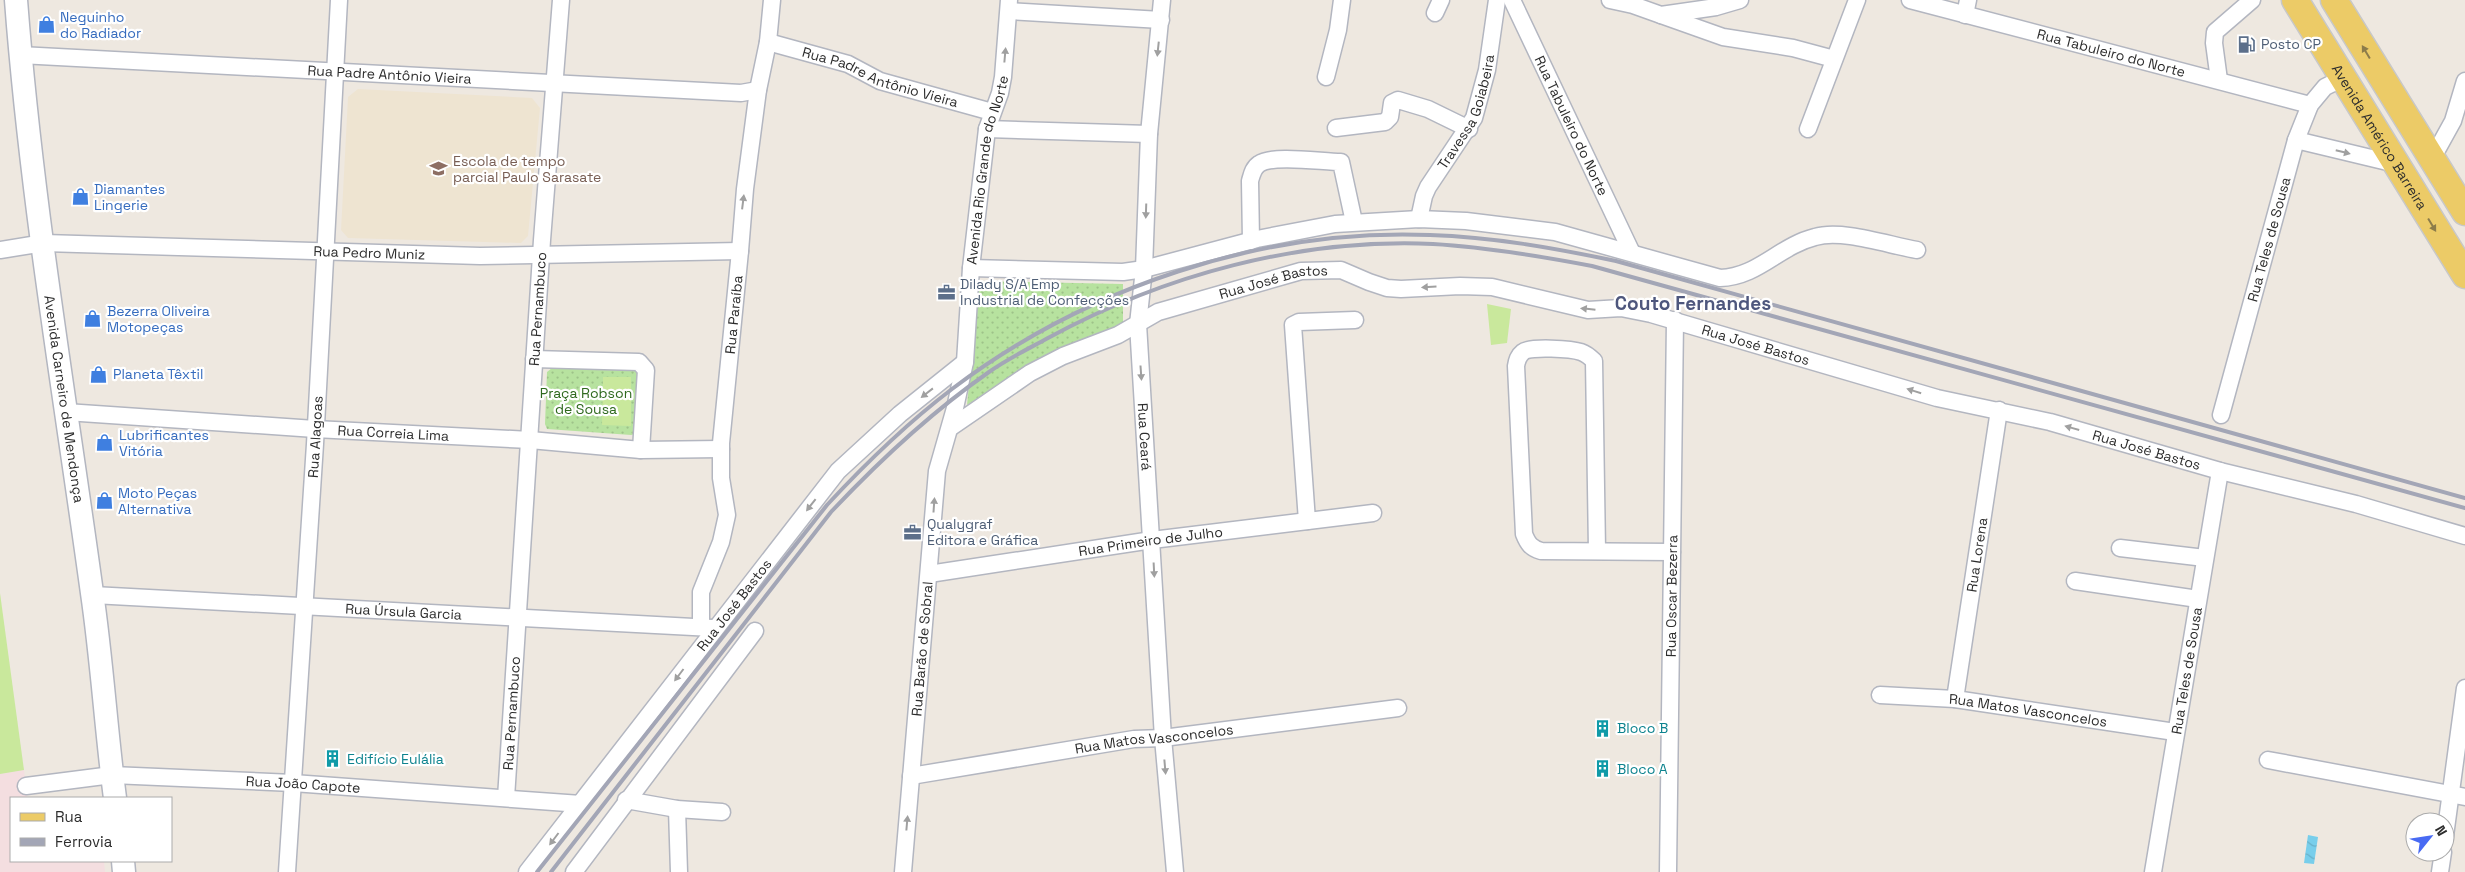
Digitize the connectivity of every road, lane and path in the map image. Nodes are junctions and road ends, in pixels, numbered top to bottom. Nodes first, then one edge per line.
1 (16, 0) edge
2 (339, 0) edge
3 (561, 0) edge
4 (772, 0) edge
5 (1162, 0) edge
6 (1342, 0) edge
7 (1497, 0) edge
8 (1512, 0) edge
9 (1610, 0) edge
10 (1740, 0) edge
11 (1857, 0) edge
12 (1910, 0) edge
13 (2252, 0) edge
14 (2296, 0) edge
15 (2334, 0) edge
16 (1636, 3) edge
17 (1009, 6) edge
18 (1967, 7) edge
19 (1661, 15) junction
20 (1161, 20) junction
21 (768, 42) junction
22 (20, 55) junction
23 (1834, 59) junction
24 (335, 71) junction
25 (1326, 77) dead end
26 (2343, 78) junction
27 (2219, 80) junction
28 (2465, 81) edge
29 (555, 83) junction
30 (758, 90) junction
31 (2398, 105) junction
32 (2310, 106) junction
33 (992, 112) junction
34 (1336, 128) dead end
35 (987, 129) junction
36 (1468, 129) junction
37 (1808, 130) dead end
38 (1149, 134) junction
39 (2296, 140) junction
40 (2396, 164) junction
41 (2447, 174) edge
42 (2465, 212) edge
43 (1419, 219) junction
44 (1354, 222) junction
45 (1251, 241) junction
46 (44, 243) junction
47 (0, 250) edge
48 (1917, 250) dead end
49 (324, 251) junction
50 (740, 251) junction
51 (1630, 252) junction
52 (541, 256) junction
53 (971, 268) junction
54 (1144, 269) junction
55 (2465, 275) edge
56 (1355, 320) dead end
57 (1674, 320) junction
58 (1138, 324) junction
59 (534, 359) junction
60 (965, 362) junction
61 (1999, 410) junction
62 (66, 412) junction
63 (2222, 416) dead end
64 (950, 428) junction
65 (315, 429) junction
66 (530, 440) junction
67 (721, 449) junction
68 (641, 450) junction
69 (2220, 471) junction
70 (1373, 513) dead end
71 (1308, 521) junction
72 (2465, 536) edge
73 (1152, 540) junction
74 (2120, 548) dead end
75 (1596, 550) junction
76 (1672, 552) junction
77 (2205, 558) junction
78 (929, 574) junction
79 (2075, 581) dead end
80 (92, 595) junction
81 (2198, 599) junction
82 (304, 606) junction
83 (517, 617) junction
84 (708, 627) junction
85 (754, 631) dead end
86 (2465, 688) edge
87 (1880, 695) dead end
88 (1955, 699) junction
89 (1398, 708) dead end
90 (2175, 732) junction
91 (1163, 738) junction
92 (2268, 760) dead end
93 (112, 775) junction
94 (911, 776) junction
95 (293, 783) junction
96 (26, 786) dead end
97 (2458, 796) edge
98 (115, 797) edge
99 (506, 798) junction
100 (626, 800) junction
101 (580, 804) junction
102 (677, 809) junction
103 (722, 812) dead end
104 (2453, 812) edge
105 (287, 872) edge
106 (527, 872) edge
107 (574, 872) edge
108 (679, 872) edge
109 (903, 872) edge
110 (1174, 872) edge
111 (1668, 872) edge
112 (2153, 872) edge

1 - 22 main road, Avenida Carneiro de Mendonça
2 - 24 street, Rua Alagoas
3 - 29 street, Rua Pernambuco
4 - 21 street, Rua Paraíba
5 - 20 street, Rua Ceará
6 - 25 street
7 - 36 street, Travessa Goiabeira
8 - 51 street, Rua Tabuleiro do Norte
9 - 16 street
10 - 19 street
11 - 23 street
12 - 18 street, Rua Tabuleiro do Norte
13 - 27 street
14 - 26 main road, Avenida Américo Barreira
31 -> 15 main road
16 - 19 street
17 - 20 street
33 -> 17 street, Avenida Rio Grande do Norte
18 - 27 street, Rua Tabuleiro do Norte
19 - 23 street
20 -> 38 street, Rua Ceará
21 - 30 street, Rua Paraíba
21 - 33 street, Rua Padre Antônio Vieira
22 - 24 street, Rua Padre Antônio Vieira
22 - 46 main road, Avenida Carneiro de Mendonça
23 - 37 street
24 - 29 street, Rua Padre Antônio Vieira
24 - 49 street, Rua Alagoas
26 - 31 main road
26 - 32 street, Rua Teles de Sousa
26 - 40 main road, Avenida Américo Barreira
27 - 32 street, Rua Tabuleiro do Norte
28 - 41 street
29 - 30 street, Rua Padre Antônio Vieira
29 - 52 street, Rua Pernambuco
50 -> 30 street, Rua Paraíba
31 - 41 main road
32 - 39 street, Rua Teles de Sousa
33 - 35 street, Avenida Rio Grande do Norte
34 - 36 street
35 - 38 street
35 - 53 street, Avenida Rio Grande do Norte
36 - 43 street, Travessa Goiabeira
38 -> 54 street, Rua Ceará
39 -> 40 street
39 - 63 street, Rua Teles de Sousa
40 -> 55 main road, Avenida Américo Barreira
41 - 42 main road
43 - 44 street
43 - 51 street
44 - 45 street
44 - 45 street
45 - 54 street
46 - 47 street, Rua Pedro Muniz
46 - 49 street, Rua Pedro Muniz
46 - 62 main road, Avenida Carneiro de Mendonça
48 - 51 street
49 - 52 street, Rua Pedro Muniz
49 - 65 street, Rua Alagoas
50 - 52 street, Rua Pedro Muniz
50 - 67 street, Rua Paraíba
52 - 59 street, Rua Pernambuco
53 - 54 street
53 - 60 street, Avenida Rio Grande do Norte
54 - 58 street, Rua Ceará
56 - 71 street
57 -> 58 street, Rua José Bastos
61 -> 57 street, Rua José Bastos
57 - 76 street, Rua Oscar Bezerra
58 - 64 street, Rua José Bastos
58 -> 73 street, Rua Ceará
59 - 66 street, Rua Pernambuco
59 - 68 street
60 - 64 street, Avenida Rio Grande do Norte
60 -> 84 street, Rua José Bastos
69 -> 61 street, Rua José Bastos
61 - 88 street, Rua Lorena
62 - 65 street, Rua Correia Lima
62 - 80 main road, Avenida Carneiro de Mendonça
78 -> 64 street, Rua Barão de Sobral
65 - 66 street, Rua Correia Lima
65 - 82 street, Rua Alagoas
66 - 68 street, Rua Correia Lima
66 - 83 street, Rua Pernambuco
67 - 68 street, Rua Correia Lima
67 - 84 street, Rua Paraíba
69 - 72 street, Rua José Bastos
69 - 77 street, Rua Teles de Sousa
70 - 71 street, Rua Primeiro de Julho
71 - 73 street, Rua Primeiro de Julho
73 - 78 street, Rua Primeiro de Julho
73 -> 91 street, Rua Ceará
74 - 77 street
75 - 75 street
75 - 76 street
76 - 111 street, Rua Oscar Bezerra
77 - 81 street, Rua Teles de Sousa
78 - 94 street, Rua Barão de Sobral
79 - 81 street
80 - 82 street, Rua Úrsula Garcia
80 - 93 main road, Avenida Carneiro de Mendonça
81 - 90 street, Rua Teles de Sousa
82 - 83 street, Rua Úrsula Garcia
82 - 95 street, Rua Alagoas
83 - 84 street, Rua Úrsula Garcia
83 - 99 street, Rua Pernambuco
84 -> 101 street, Rua José Bastos
85 - 100 street
86 - 97 street
87 - 88 street, Rua Matos Vasconcelos
88 - 90 street, Rua Matos Vasconcelos
89 - 91 street, Rua Matos Vasconcelos
90 - 112 street, Rua Teles de Sousa
91 - 94 street, Rua Matos Vasconcelos
91 -> 110 street, Rua Ceará
92 - 97 street
93 - 95 street, Rua João Capote
93 - 96 street, Rua João Capote
93 - 98 main road, Avenida Carneiro de Mendonça
109 -> 94 street, Rua Barão de Sobral
95 - 99 street, Rua João Capote
95 - 105 street, Rua Alagoas
97 - 104 street
99 - 101 street, Rua João Capote
100 - 102 street
100 - 107 street
101 -> 106 street, Rua José Bastos
102 - 103 street
102 - 108 street

